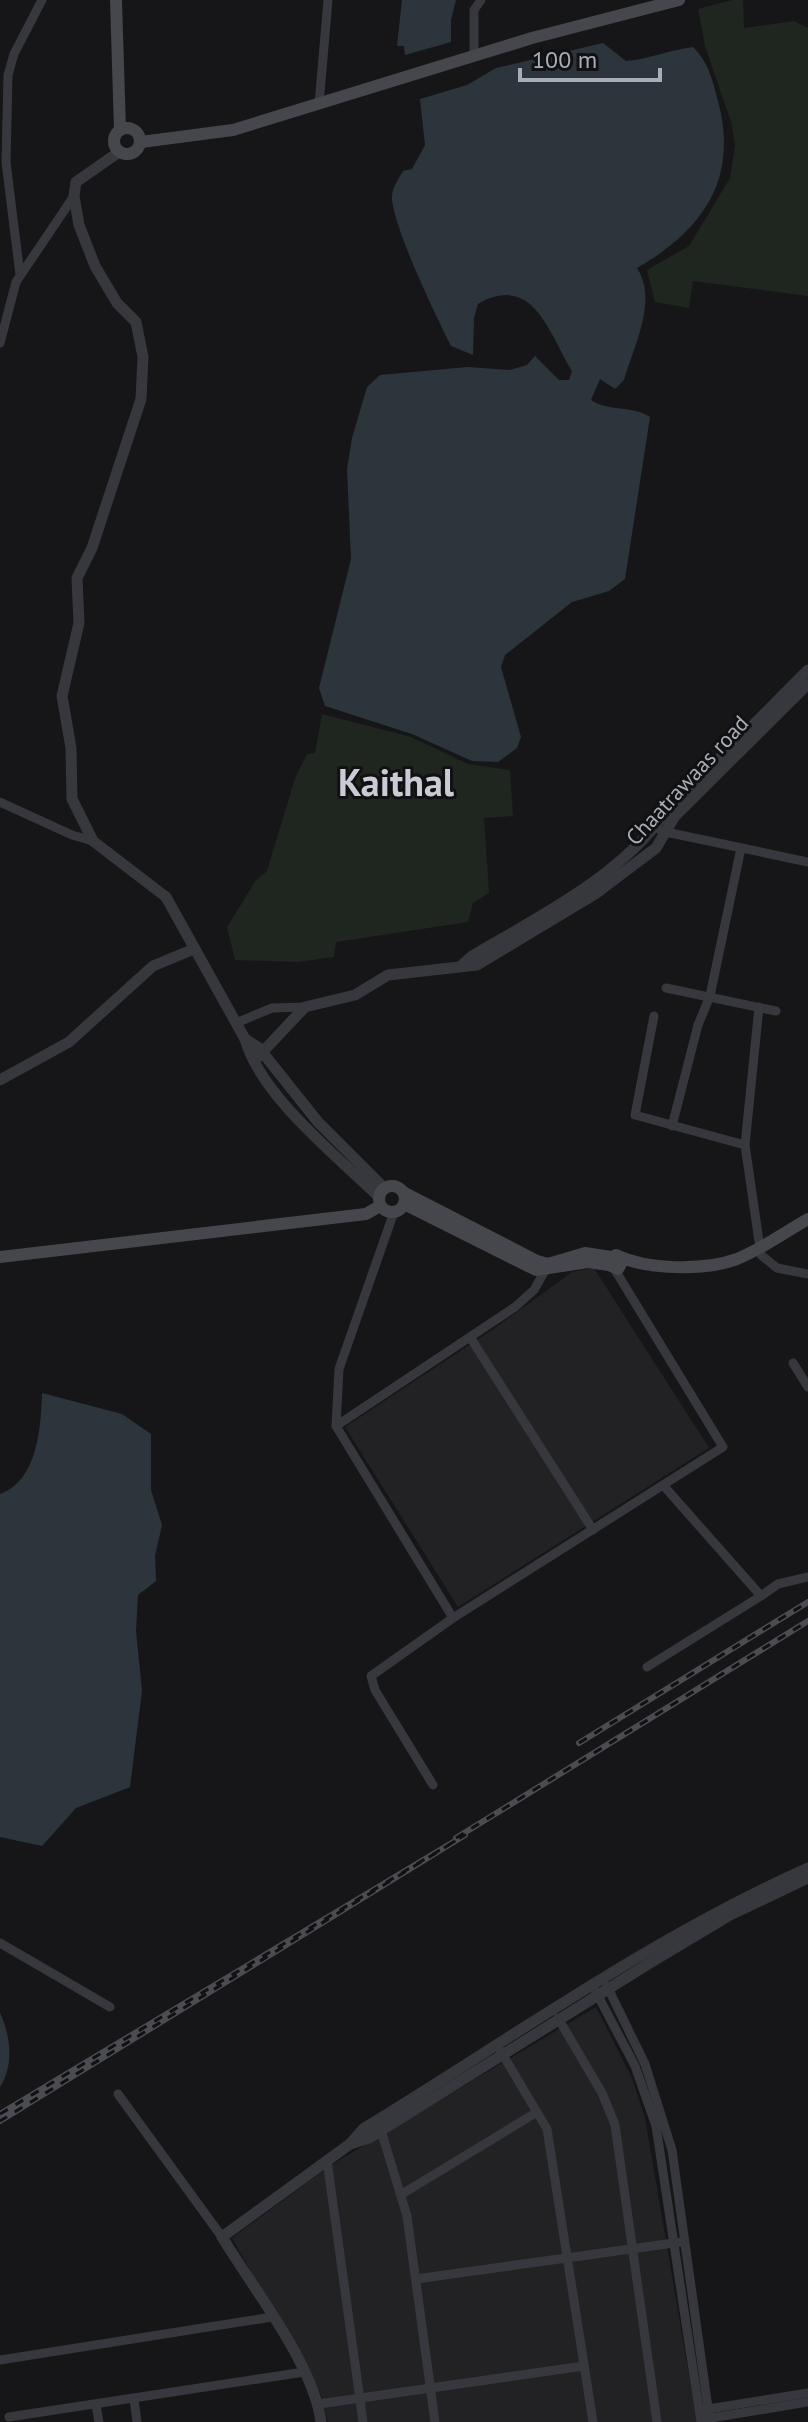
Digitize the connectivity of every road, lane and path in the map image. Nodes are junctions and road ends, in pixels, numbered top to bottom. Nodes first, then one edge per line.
1 (42, 0) edge
2 (116, 0) edge
3 (328, 0) edge
4 (481, 0) edge
5 (679, 0) edge
6 (14, 54) junction
7 (0, 56) edge
8 (474, 56) junction
9 (319, 104) junction
10 (120, 130) junction
11 (141, 142) junction
12 (119, 152) junction
13 (3, 163) edge
14 (74, 196) junction
15 (20, 275) junction
16 (0, 343) edge
17 (808, 670) edge
18 (808, 684) edge
19 (0, 802) edge
20 (660, 830) junction
21 (93, 841) junction
22 (741, 848) junction
23 (808, 862) edge
24 (194, 949) junction
25 (666, 988) dead end
26 (710, 996) junction
27 (305, 1007) junction
28 (759, 1007) junction
29 (776, 1011) dead end
30 (654, 1016) dead end
31 (236, 1023) junction
32 (258, 1057) junction
33 (0, 1080) edge
34 (672, 1126) junction
35 (745, 1145) junction
36 (381, 1197) junction
37 (400, 1203) junction
38 (808, 1219) edge
39 (808, 1228) edge
40 (761, 1250) junction
41 (0, 1257) edge
42 (616, 1264) junction
43 (547, 1267) junction
44 (808, 1274) edge
45 (470, 1337) junction
46 (793, 1363) dead end
47 (808, 1387) edge
48 (336, 1426) junction
49 (663, 1485) junction
50 (593, 1530) junction
51 (808, 1577) edge
52 (761, 1596) junction
53 (453, 1618) junction
54 (647, 1667) dead end
55 (433, 1785) dead end
56 (808, 1868) edge
57 (808, 1878) edge
58 (0, 1943) edge
59 (600, 1987) junction
60 (110, 2007) dead end
61 (558, 2018) junction
62 (499, 2050) junction
63 (118, 2094) dead end
64 (537, 2112) junction
65 (379, 2125) junction
66 (327, 2160) junction
67 (402, 2194) junction
68 (222, 2237) junction
69 (679, 2242) junction
70 (634, 2249) junction
71 (567, 2258) junction
72 (416, 2279) junction
73 (272, 2317) junction
74 (0, 2360) edge
75 (584, 2366) junction
76 (304, 2372) junction
77 (431, 2388) junction
78 (808, 2393) edge
79 (360, 2398) junction
80 (134, 2399) junction
81 (808, 2402) edge
82 (319, 2404) junction
83 (96, 2405) junction
84 (9, 2417) dead end
85 (704, 2417) edge
86 (99, 2422) edge
87 (137, 2422) edge
88 (321, 2422) edge
89 (363, 2422) edge
90 (435, 2422) edge
91 (593, 2422) edge
92 (657, 2422) edge

1 - 6 street
2 - 10 main road
3 - 9 street
4 - 8 street
5 - 8 main road
6 - 7 street
6 - 13 street
8 - 9 main road
9 - 11 main road
10 - 11 main road
10 - 12 main road
11 - 12 main road
12 - 14 street
13 - 15 street
14 - 15 street
14 - 21 street
15 - 16 street
17 - 20 street
18 - 20 street, Chaatrawaas road
19 - 21 street
20 - 22 street
20 - 27 street
21 - 24 street
22 - 23 street
22 - 26 street
24 - 31 street
24 - 33 street
25 - 26 street
26 - 28 street
26 - 34 street
27 - 31 street
27 - 32 street
28 - 29 street
28 - 35 street
30 - 34 street
31 - 32 street
32 - 36 street
34 - 35 street
35 - 40 street
36 - 37 main road
36 - 37 main road
36 - 41 main road
37 - 43 main road
37 - 48 street
38 - 40 main road
39 - 40 main road
40 - 42 main road
40 - 44 street
42 - 43 main road
42 - 49 street
43 - 45 street
45 - 48 street
45 - 50 street
46 - 47 street
48 - 53 street
49 - 50 street
49 - 52 street
50 - 53 street
51 - 52 street
52 - 54 street
53 - 55 street
56 - 59 street
57 - 59 street
58 - 60 street
59 - 61 street
59 - 62 street
59 - 69 street
61 - 62 street
61 - 70 street
62 - 64 street
62 - 65 street
63 - 68 street
64 - 67 street
64 - 71 street
65 - 66 street
65 - 67 street
66 - 68 street
66 - 79 street
67 - 72 street
68 - 73 street
69 - 70 street
69 - 85 street
70 - 71 street
70 - 92 street
71 - 72 street
71 - 75 street
72 - 77 street
73 - 74 street
73 - 76 street
75 - 77 street
75 - 91 street
76 - 80 street
76 - 82 street
77 - 79 street
77 - 90 street
78 - 85 street
79 - 82 street
79 - 89 street
80 - 83 street
80 - 87 street
81 - 85 street
82 - 88 street
83 - 84 street
83 - 86 street

